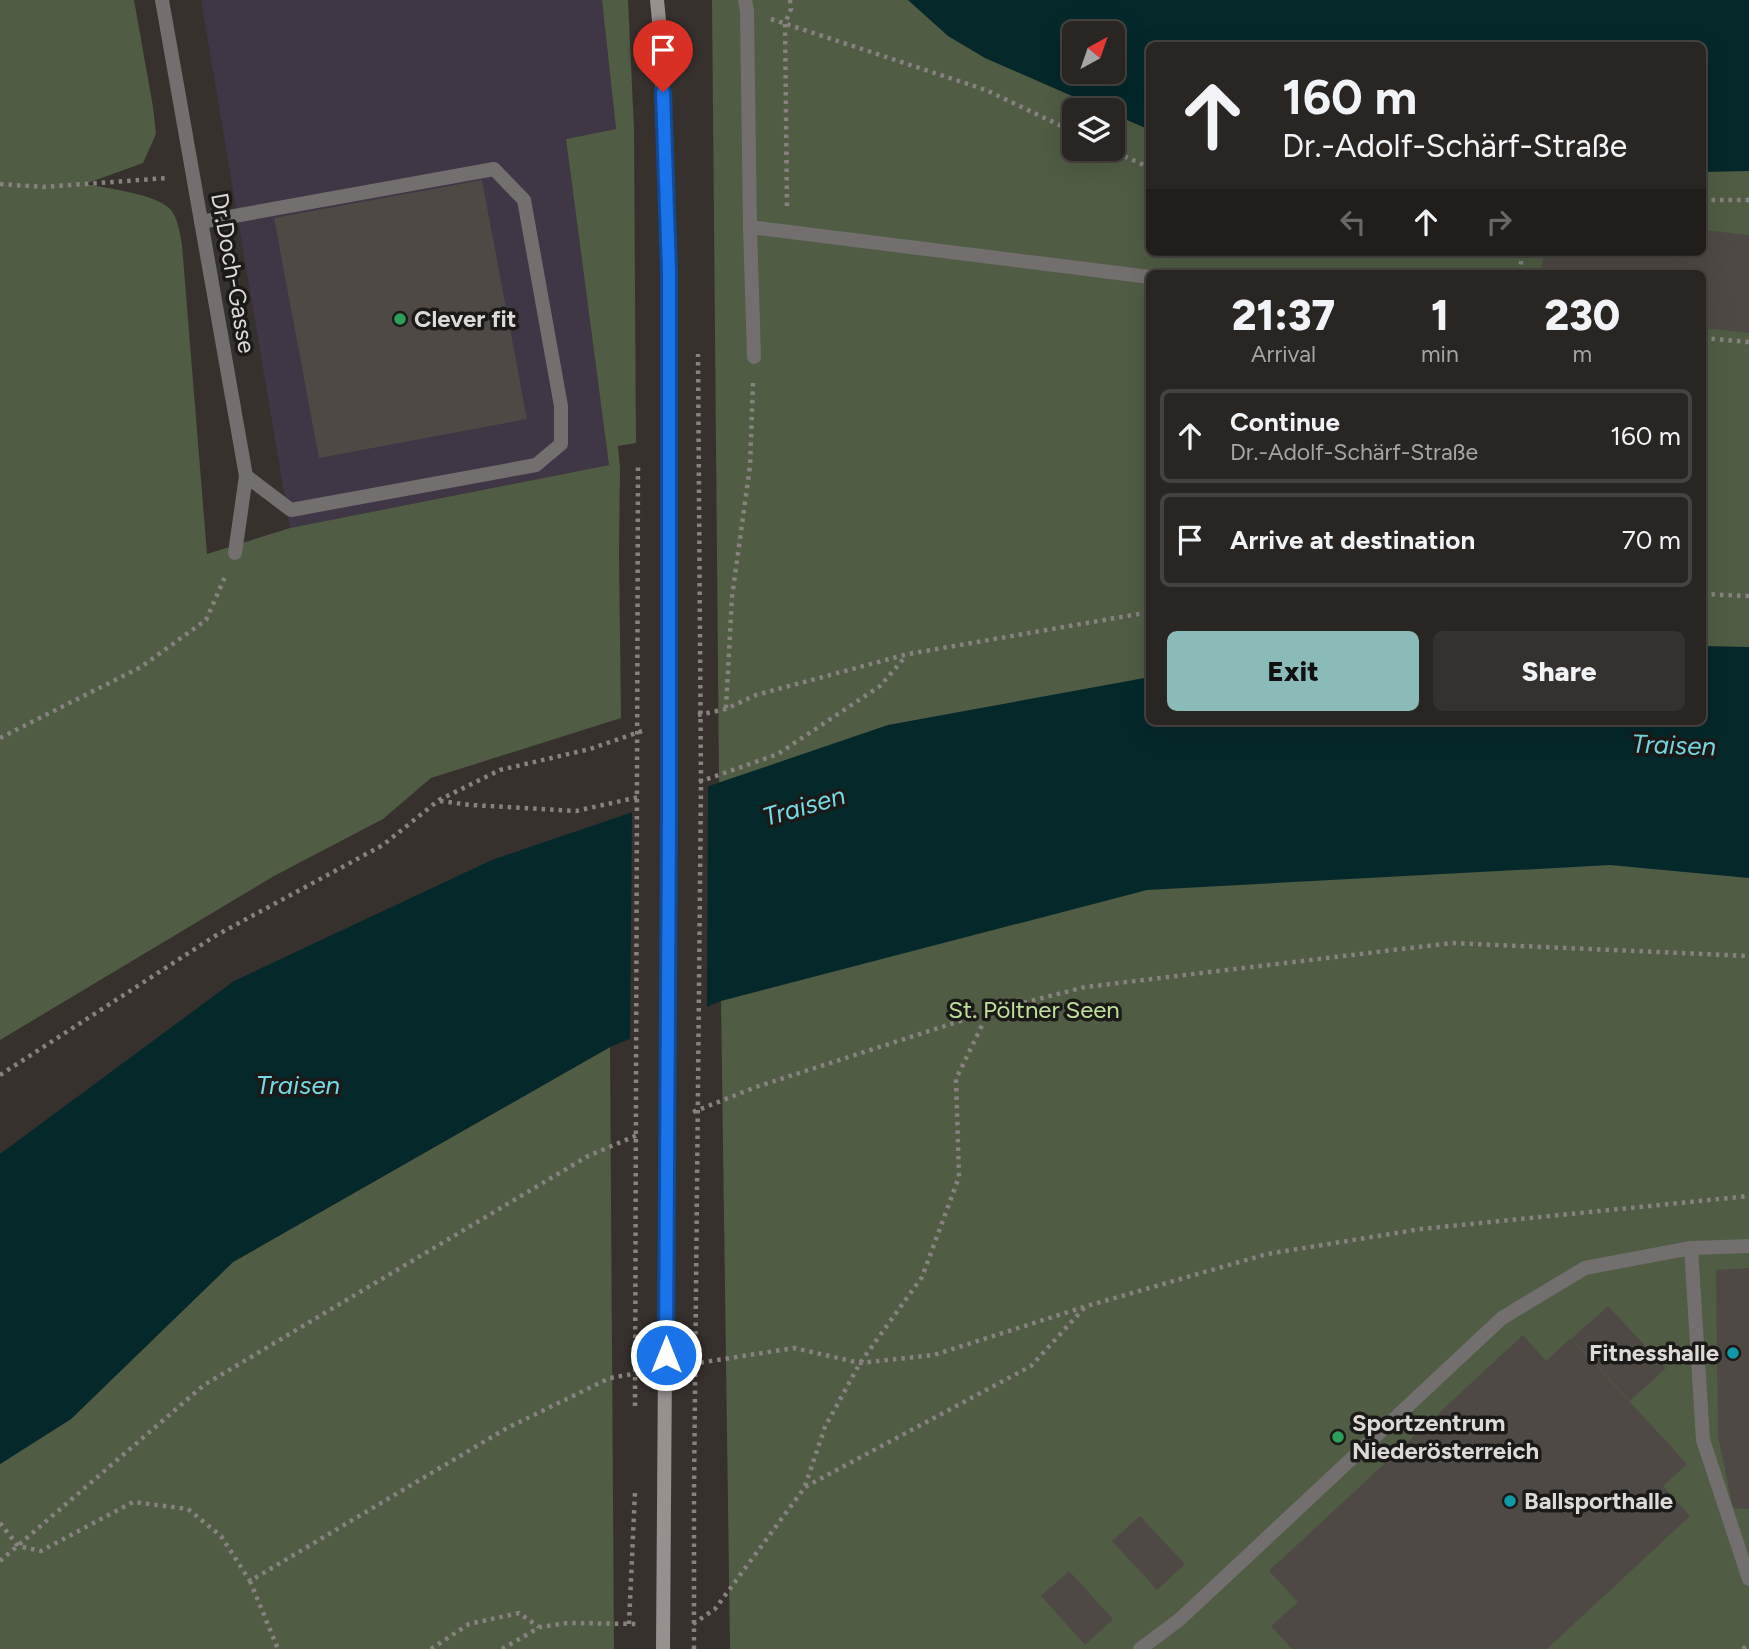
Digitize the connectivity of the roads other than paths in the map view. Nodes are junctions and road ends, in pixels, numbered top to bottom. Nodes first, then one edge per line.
1 (162, 0) edge
2 (657, 0) edge
3 (746, 6) edge
4 (201, 222) junction
5 (750, 227) junction
6 (1146, 277) edge
7 (754, 357) road end
8 (246, 477) junction
9 (235, 553) road end
10 (1749, 1246) edge
11 (1691, 1248) junction
12 (1749, 1579) edge
13 (663, 1649) edge
14 (1140, 1649) edge

1 - 4 street, Dr.Doch-Gasse
2 - 13 street
3 - 5 street
4 - 8 street, Dr.Doch-Gasse
4 - 8 street
5 - 6 street
5 - 7 street
8 - 9 street, Dr.Doch-Gasse
10 - 11 street
11 - 12 street
11 - 14 street

